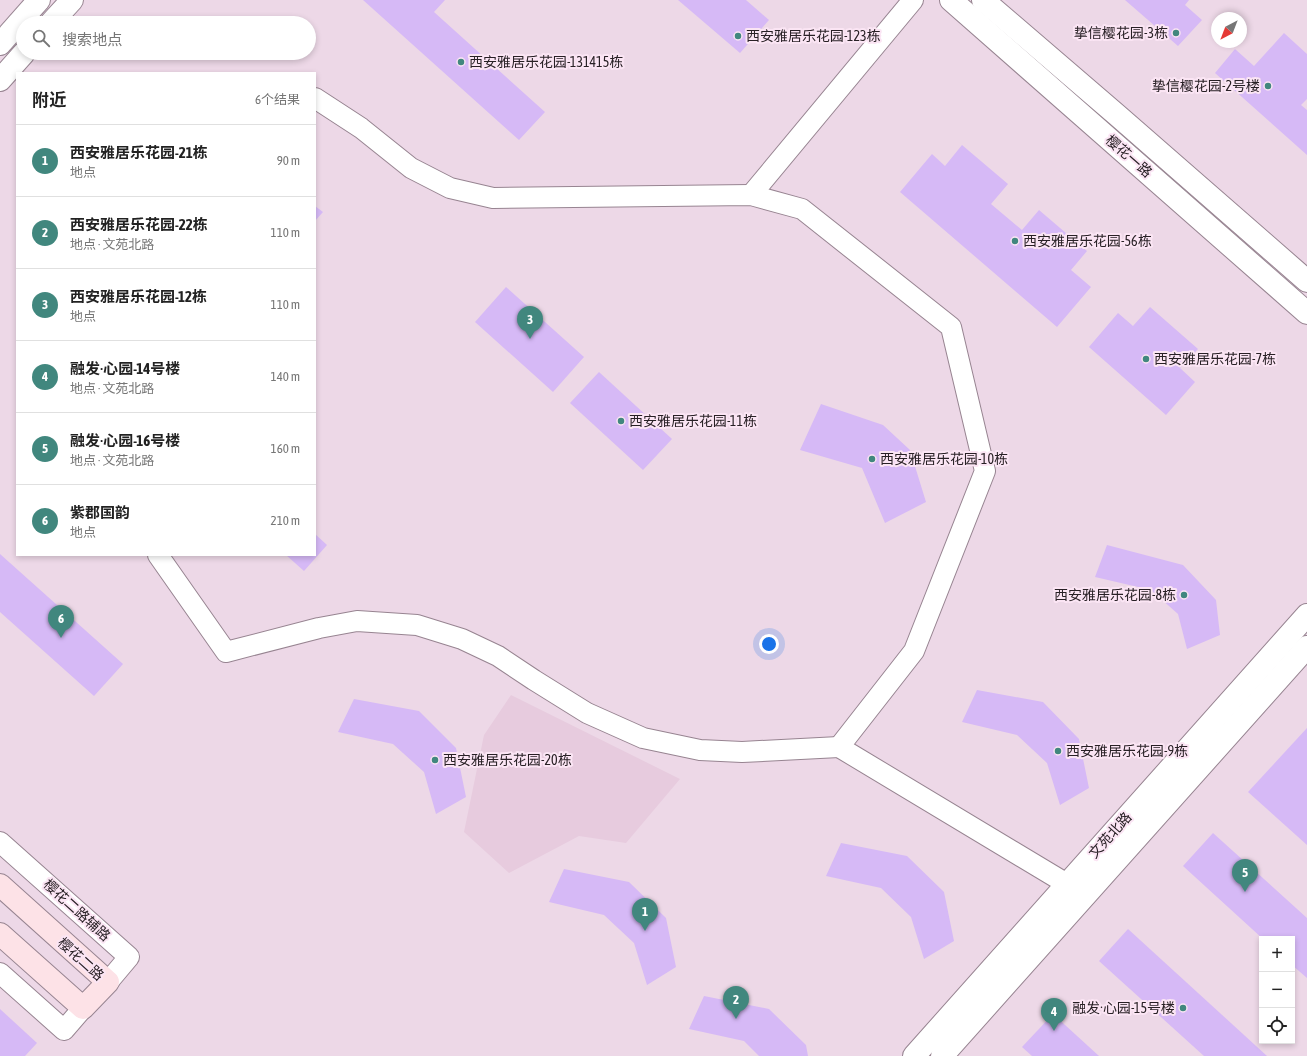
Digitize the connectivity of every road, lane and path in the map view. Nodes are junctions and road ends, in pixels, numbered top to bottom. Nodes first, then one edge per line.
1 (39, 0) edge
2 (72, 0) edge
3 (913, 0) edge
4 (951, 0) edge
5 (983, 0) edge
6 (25, 16) edge
7 (57, 16) edge
8 (16, 26) edge
9 (0, 44) edge
10 (18, 60) edge
11 (0, 80) edge
12 (316, 99) edge
13 (751, 195) junction
14 (1307, 281) edge
15 (1307, 313) edge
16 (159, 556) edge
17 (1307, 615) edge
18 (1307, 647) edge
19 (839, 747) junction
20 (0, 842) edge
21 (1067, 884) junction
22 (0, 886) edge
23 (0, 934) edge
24 (0, 973) edge
25 (108, 982) junction
26 (83, 1008) junction
27 (914, 1056) edge
28 (942, 1056) edge

1 - 6 street
2 - 7 street
3 - 13 street
4 - 15 street, 樱花一路
5 - 14 street, 樱花一路
8 - 9 street
10 - 11 street
12 - 13 street
13 - 19 street
16 - 19 street
17 - 21 street, 文苑北路
18 - 28 street, 文苑北路
19 - 21 street
20 - 25 street, 樱花二路辅路
21 - 27 street, 文苑北路
22 - 25 main road, 樱花二路
23 - 26 main road
24 - 26 street
25 - 26 main road, 樱花二路

